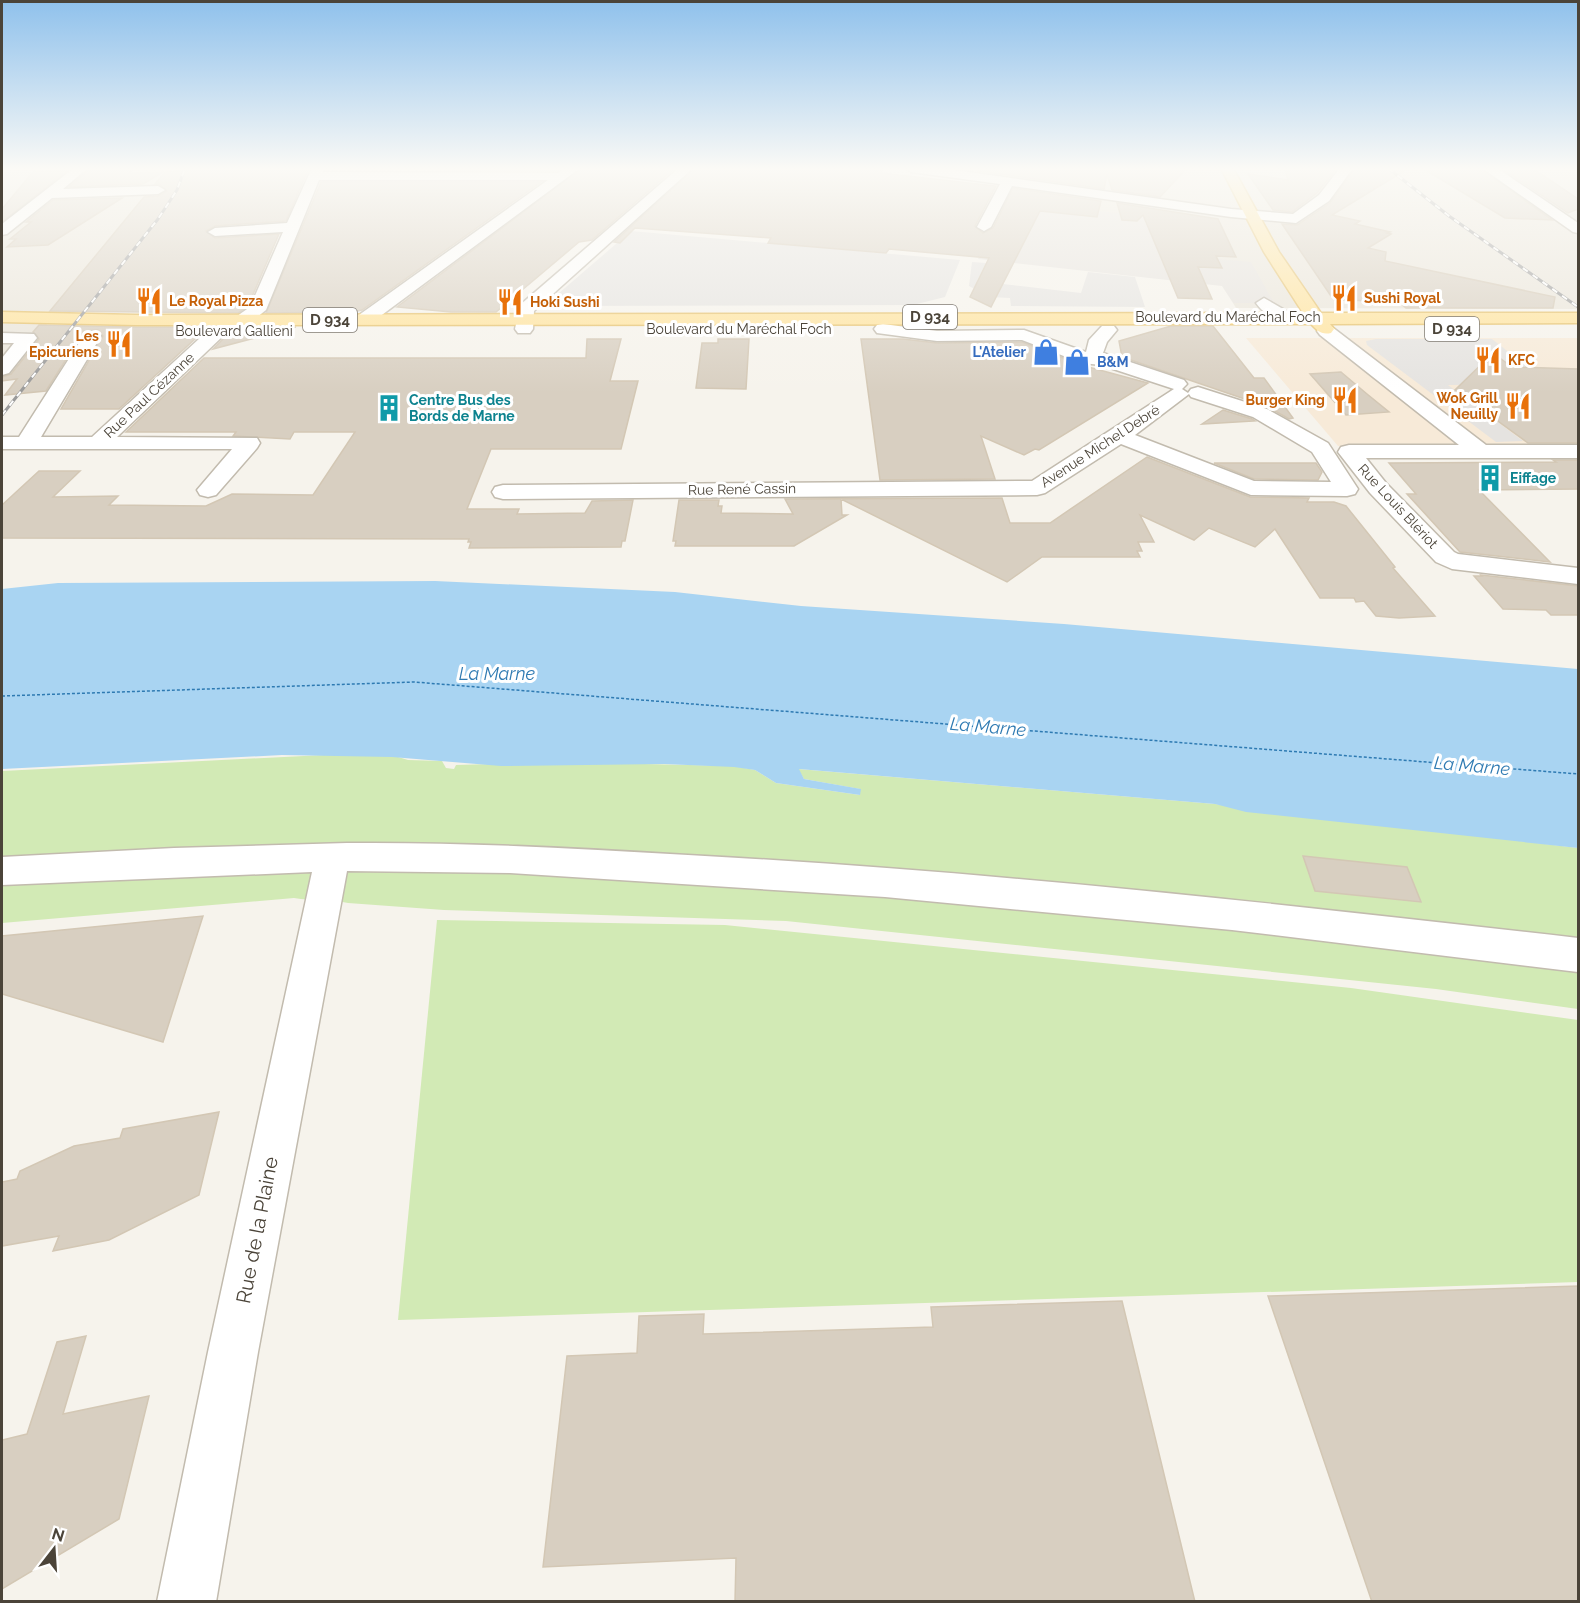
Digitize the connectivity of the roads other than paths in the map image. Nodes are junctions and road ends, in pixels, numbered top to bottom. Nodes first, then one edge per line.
1 (286, 243) edge
2 (471, 243) edge
3 (602, 243) edge
4 (1266, 243) edge
5 (1264, 303) dead end
6 (2, 317) edge
7 (1284, 317) junction
8 (70, 318) junction
9 (1578, 318) edge
10 (365, 319) junction
11 (245, 320) junction
12 (524, 321) junction
13 (1320, 324) junction
14 (1024, 327) junction
15 (1578, 327) edge
16 (883, 329) joint
17 (1108, 330) junction
18 (218, 331) junction
19 (6, 334) edge
20 (92, 336) dead end
21 (1099, 355) junction
22 (2, 369) edge
23 (1185, 390) junction
24 (1119, 436) junction
25 (2, 443) edge
26 (26, 443) junction
27 (98, 443) junction
28 (1480, 451) junction
29 (1578, 451) edge
30 (981, 487) joint
31 (208, 490) dead end
32 (503, 492) dead end
33 (1578, 576) edge
34 (332, 859) junction
35 (2, 871) edge
36 (1578, 956) edge
37 (186, 1602) edge

1 - 11 street
2 - 10 street
3 - 12 street
4 - 13 main road
5 - 7 street
6 - 8 main road, Boulevard Gallieni / D 934
7 - 13 main road, Boulevard du Maréchal Foch / D 934
7 - 14 main road, Boulevard du Maréchal Foch / D 934
8 - 11 main road, Boulevard Gallieni / D 934
8 - 19 main road, Boulevard Gallieni
9 - 13 main road, D 934
10 - 11 main road, Boulevard Gallieni / D 934
10 - 12 main road, Boulevard Gallieni / D 934
11 - 18 street
12 - 14 main road, Boulevard du Maréchal Foch / D 934
12 - 16 main road, Boulevard du Maréchal Foch / D 934
12 - 18 main road, Boulevard Gallieni / D 934
13 - 15 main road, Boulevard du Maréchal Foch / D 934
13 - 17 main road, Boulevard du Maréchal Foch / D 934
13 - 28 street
14 - 16 street
14 - 17 main road, Boulevard du Maréchal Foch / D 934
14 - 21 street
17 - 21 street
18 - 19 main road, Boulevard Gallieni / D 934
18 - 27 street, Rue Paul Cézanne
19 - 22 street
20 - 26 street
21 - 23 street
23 - 24 street, Avenue Michel Debré
23 - 24 street
24 - 30 street, Avenue Michel Debré
25 - 26 street, Rue Paul Cézanne
26 - 27 street, Rue Paul Cézanne
27 - 31 street
28 - 29 street
28 - 33 street, Rue Louis Blériot
30 - 32 street, Rue René Cassin
34 - 35 street
34 - 36 street
34 - 37 street, Rue de la Plaine

